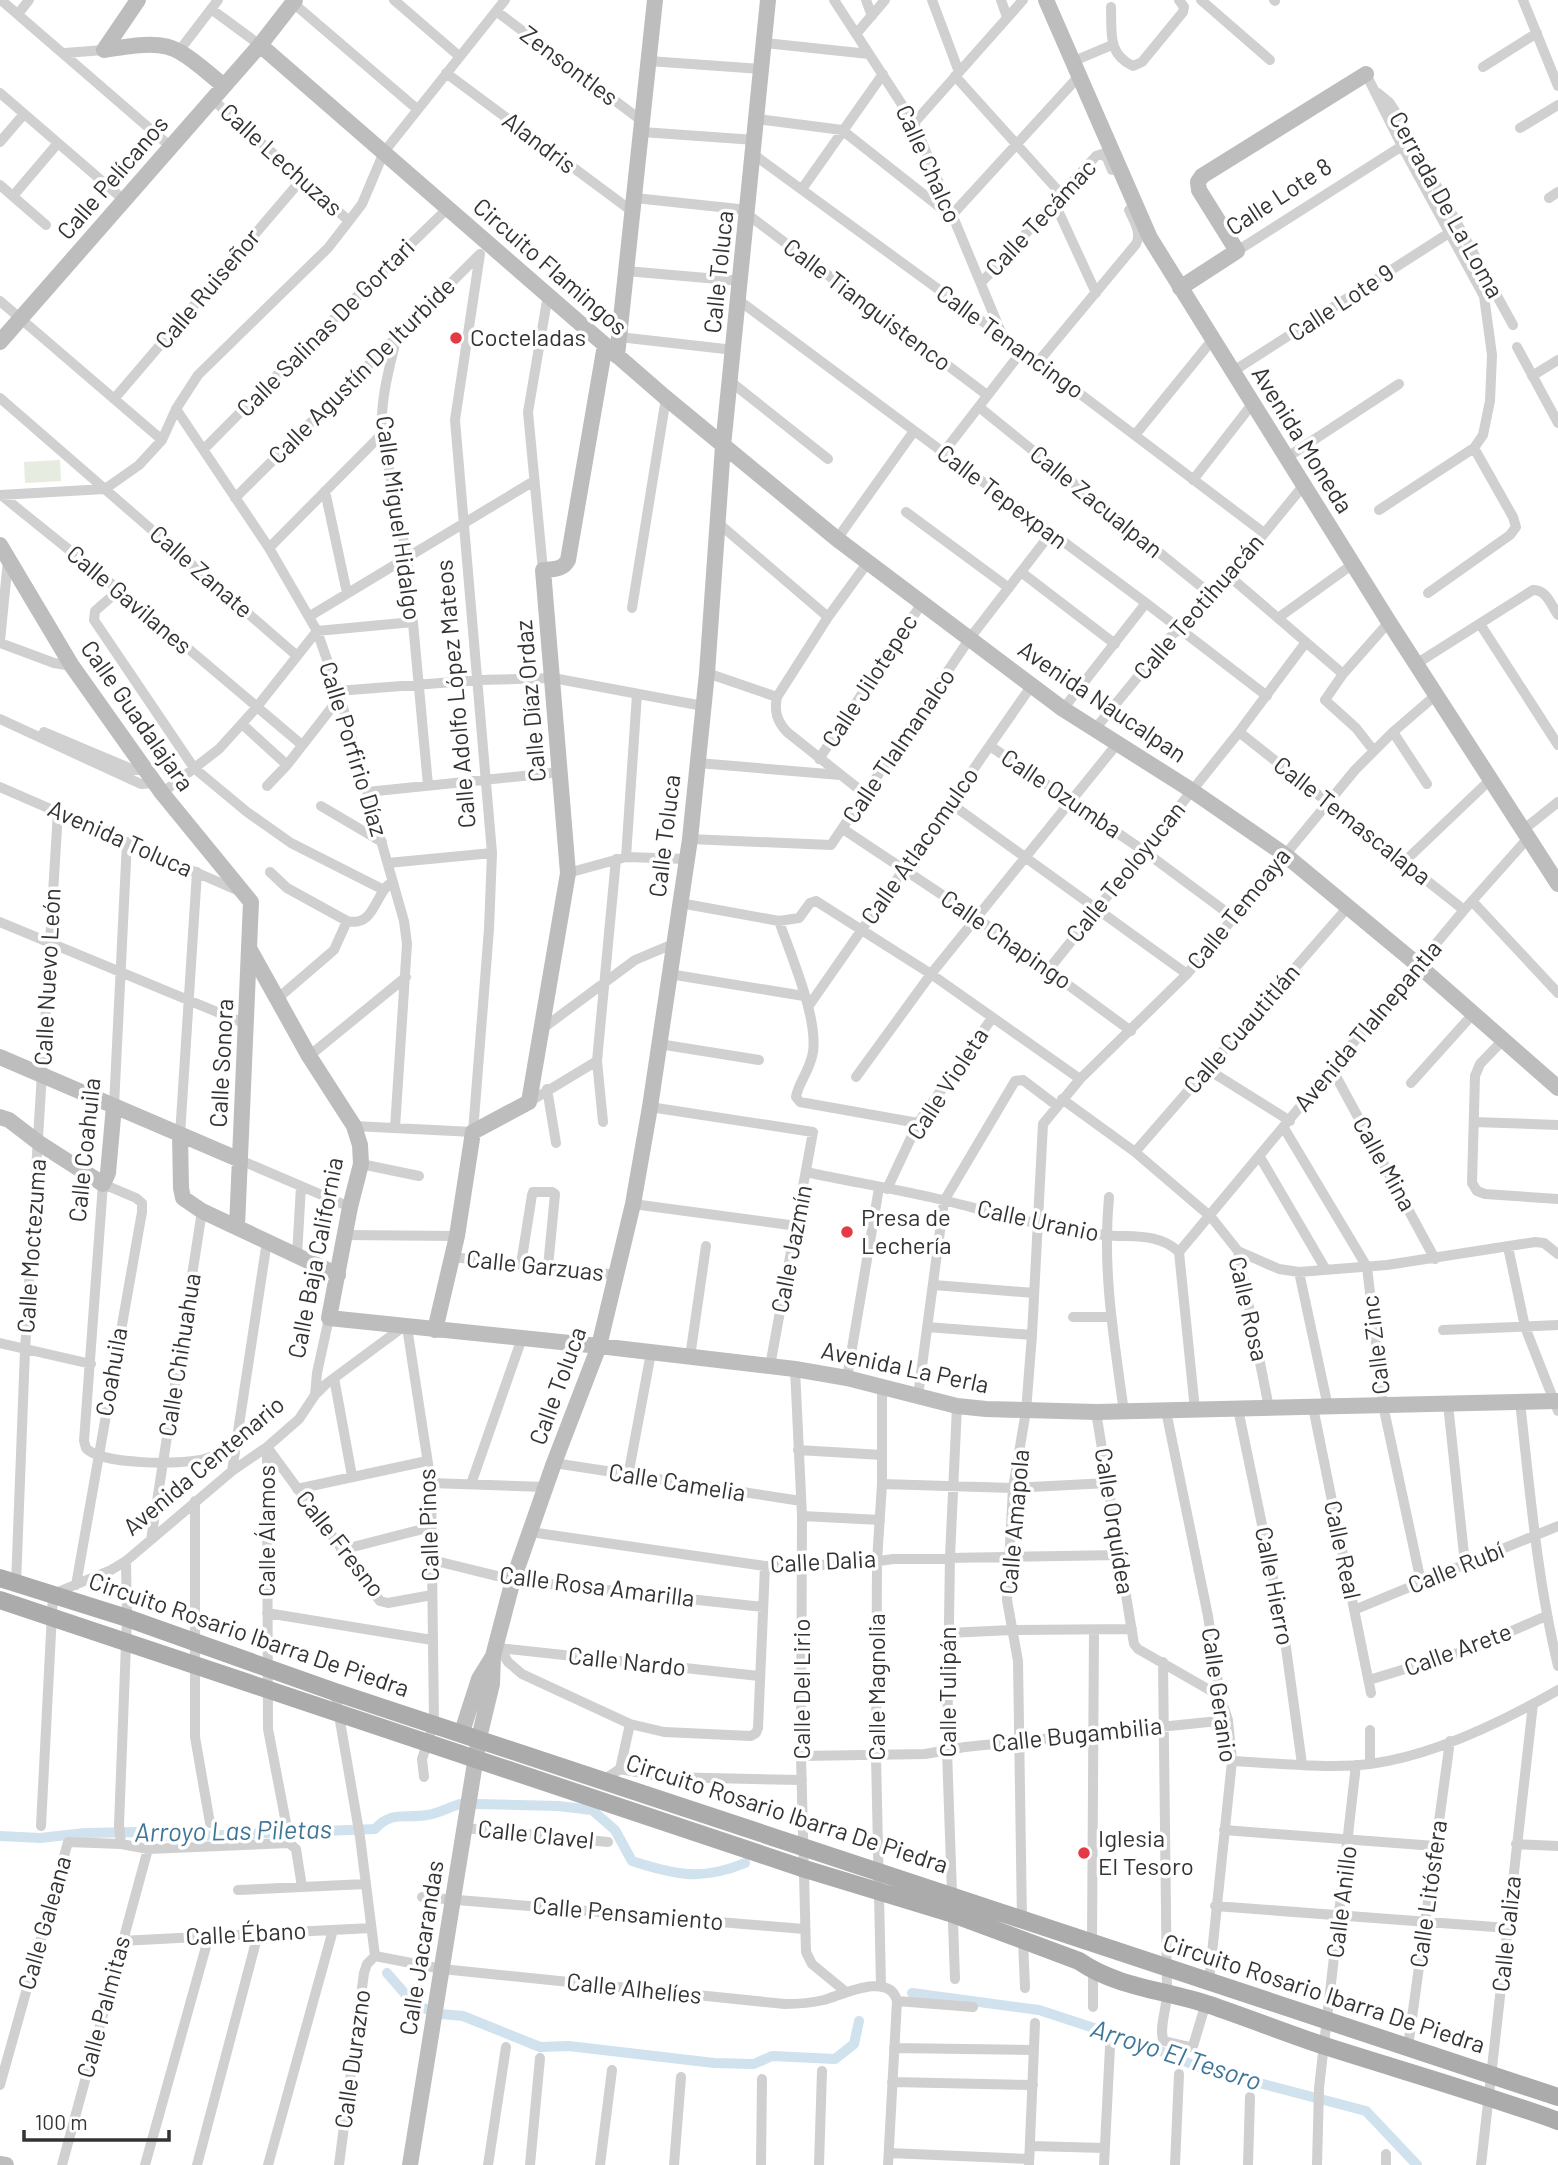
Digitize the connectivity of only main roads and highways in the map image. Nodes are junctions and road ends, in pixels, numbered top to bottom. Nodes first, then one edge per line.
1 (138, 0) edge
2 (654, 0) edge
3 (768, 0) edge
4 (1046, 0) edge
5 (294, 2) edge
6 (260, 45) junction
7 (1370, 82) road end
8 (224, 86) junction
9 (1181, 288) junction
10 (0, 342) edge
11 (614, 346) junction
12 (723, 446) junction
13 (0, 545) edge
14 (1558, 884) edge
15 (245, 897) joint
16 (250, 950) junction
17 (0, 1057) edge
18 (1558, 1088) edge
19 (114, 1106) junction
20 (0, 1117) edge
21 (473, 1132) joint
22 (180, 1135) junction
23 (240, 1160) junction
24 (237, 1227) junction
25 (338, 1275) junction
26 (329, 1318) joint
27 (435, 1330) junction
28 (599, 1346) junction
29 (1556, 1404) edge
30 (5, 1584) edge
31 (0, 1600) edge
32 (496, 1651) junction
33 (462, 1732) junction
34 (479, 1738) junction
35 (476, 1757) junction
36 (878, 1880) junction
37 (953, 1905) junction
38 (1558, 2098) edge
39 (1558, 2122) edge
40 (0, 2164) edge
41 (6, 2165) edge
42 (410, 2165) edge

1 - 8 main road
2 - 11 main road, Circuito Flamingos
3 - 12 main road, Calle Toluca
4 - 9 main road, Avenida Moneda
5 - 6 main road
6 - 8 main road, Calle Pelícanos
6 - 11 main road, Circuito Flamingos
7 - 9 main road, Calle Lote 8
8 - 10 main road, Calle Pelícanos
9 - 14 main road, Avenida Moneda
11 - 12 main road, Avenida Naucalpan
11 - 21 main road, Calle Díaz Ordaz
12 - 18 main road, Avenida Naucalpan
12 - 28 main road, Calle Toluca
13 - 15 main road, Calle Guadalajara
15 - 16 main road, Calle Sonora
16 - 23 main road, Calle Sonora
16 - 25 main road, Calle Baja California
17 - 19 main road
19 - 20 main road, Calle Coahuila
19 - 22 main road
21 - 27 main road, Calle Adolfo López Mateos
22 - 23 main road
22 - 24 main road
23 - 24 main road, Calle Sonora
24 - 25 main road
25 - 26 main road, Calle Baja California
26 - 27 main road, Avenida La Perla
27 - 28 main road, Avenida La Perla
28 - 29 main road, Avenida La Perla
28 - 32 main road, Calle Toluca
30 - 33 main road, Circuito Rosario Ibarra De Piedra
31 - 35 main road
32 - 33 main road, Calle Toluca
32 - 34 main road, Calle Toluca
33 - 34 main road, Circuito Rosario Ibarra De Piedra
34 - 35 main road, Calle Jacarandas
34 - 36 main road, Circuito Rosario Ibarra De Piedra
35 - 36 main road
35 - 42 main road, Calle Jacarandas
36 - 37 main road, Circuito Rosario Ibarra De Piedra
37 - 38 main road, Circuito Rosario Ibarra De Piedra
37 - 39 main road
40 - 41 main road

